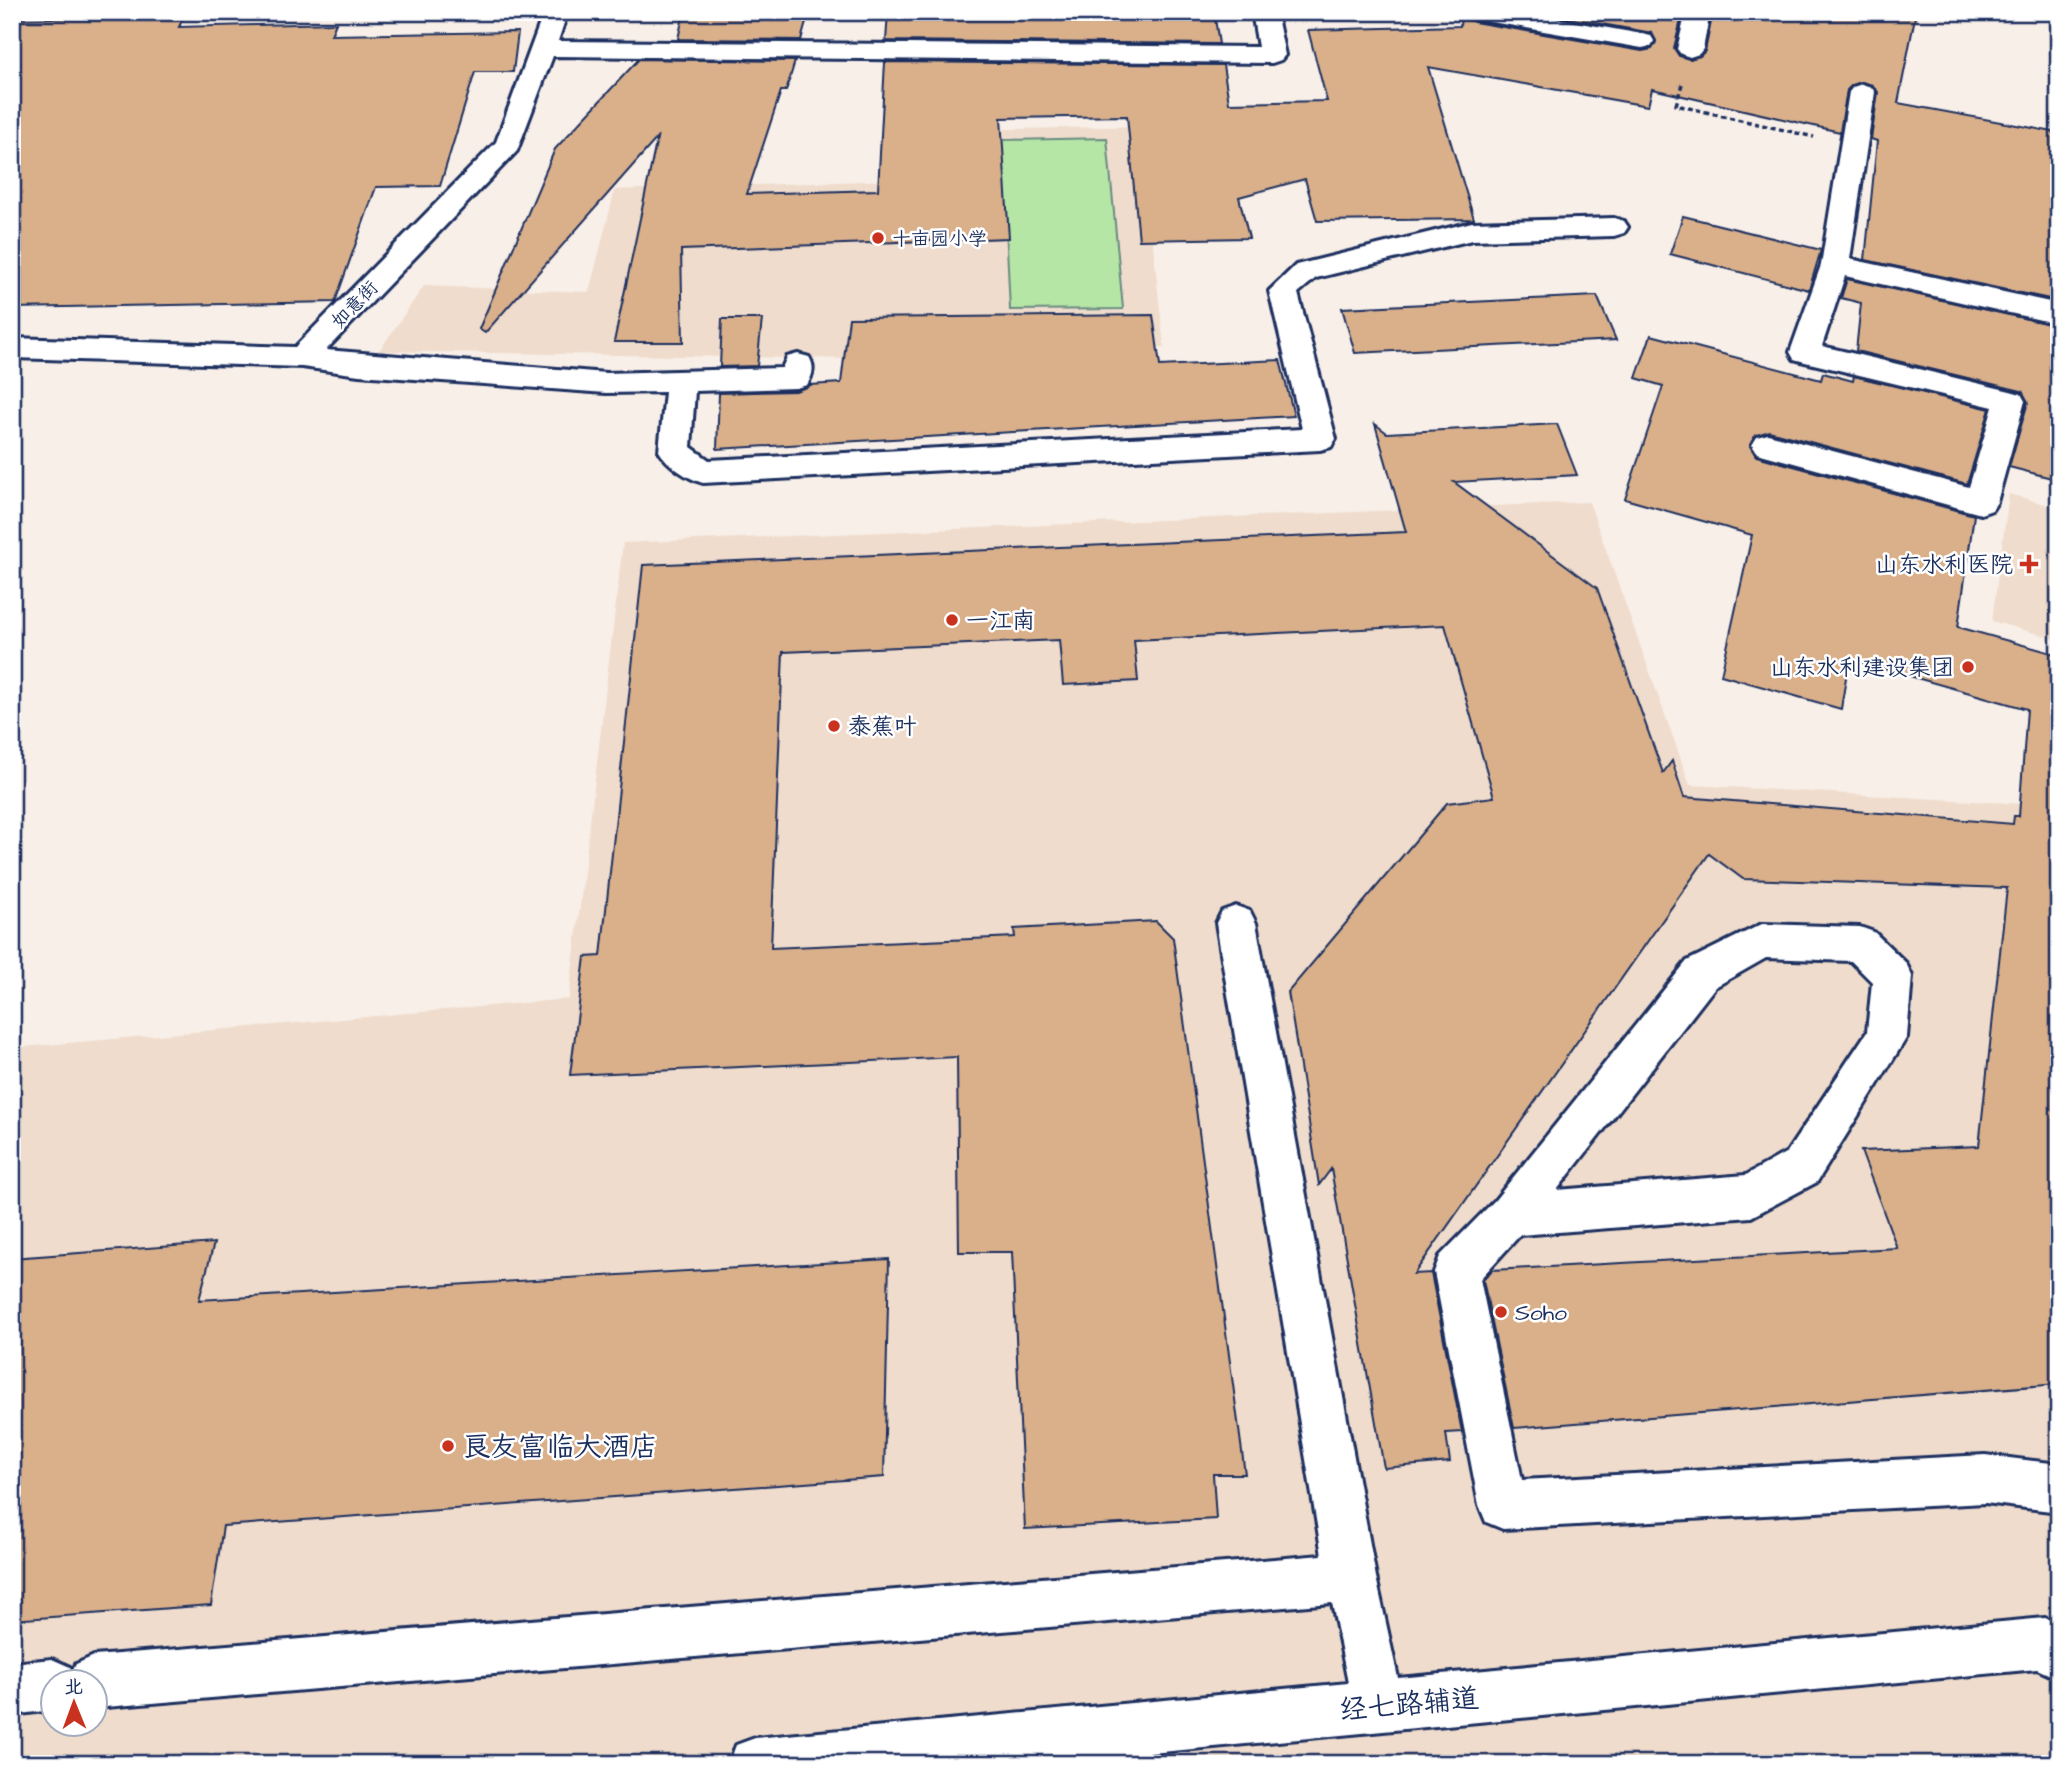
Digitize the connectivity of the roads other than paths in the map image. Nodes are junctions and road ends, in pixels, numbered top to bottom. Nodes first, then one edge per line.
1 (548, 12) edge
2 (1264, 12) edge
3 (1474, 12) edge
4 (1698, 12) edge
5 (1642, 41) dead end
6 (542, 48) junction
7 (1690, 49) road end
8 (1861, 92) dead end
9 (1614, 227) dead end
10 (1835, 265) junction
11 (2059, 314) edge
12 (12, 348) edge
13 (302, 357) junction
14 (798, 364) dead end
15 (681, 382) junction
16 (1768, 446) dead end
17 (1236, 923) dead end
18 (1510, 1215) junction
19 (2059, 1488) edge
20 (1351, 1577) junction
21 (2059, 1654) edge
22 (108, 1681) edge
23 (38, 1686) edge
24 (12, 1689) edge
25 (1379, 1706) junction
26 (755, 1764) edge

1 - 6 street, 如意街
2 - 6 street
3 - 5 street
4 - 7 street
6 - 13 street, 如意街
8 - 10 street
9 - 15 street
10 - 11 street
10 - 16 street
12 - 13 street
13 - 15 street
14 - 15 street
17 - 20 street
18 - 18 street
18 - 19 street
20 - 22 street
20 - 25 street
21 - 25 street, 经七路辅道
23 - 24 street
25 - 26 street, 经七路辅道

